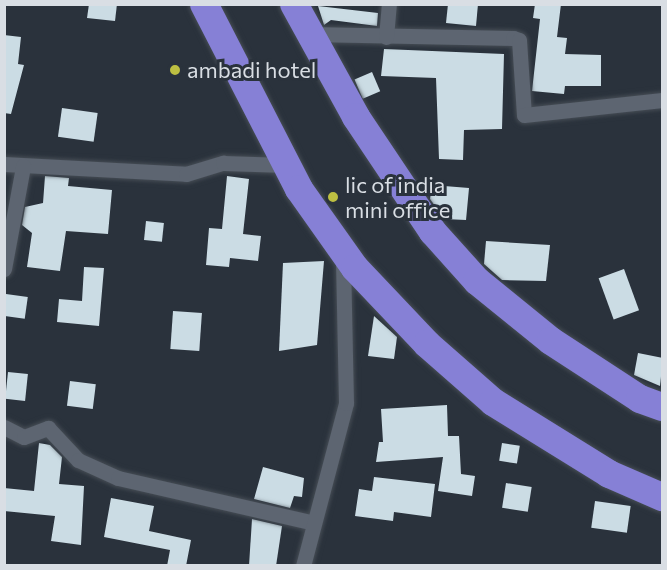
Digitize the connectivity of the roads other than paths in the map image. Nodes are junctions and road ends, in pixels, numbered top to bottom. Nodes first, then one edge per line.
1 (204, 4) edge
2 (294, 4) edge
3 (389, 4) edge
4 (310, 34) junction
5 (386, 37) junction
6 (663, 100) edge
7 (4, 164) edge
8 (286, 165) junction
9 (23, 166) junction
10 (343, 251) junction
11 (4, 269) edge
12 (663, 407) edge
13 (4, 428) edge
14 (663, 497) edge
15 (314, 523) junction
16 (303, 566) edge

1 - 8 highway
2 - 4 highway
3 - 5 street
4 - 5 street
4 - 12 highway
5 - 6 street
7 - 9 street
8 - 9 street
8 - 10 highway
9 - 11 street
10 - 14 highway
10 - 15 street
13 - 15 street
15 - 16 street

